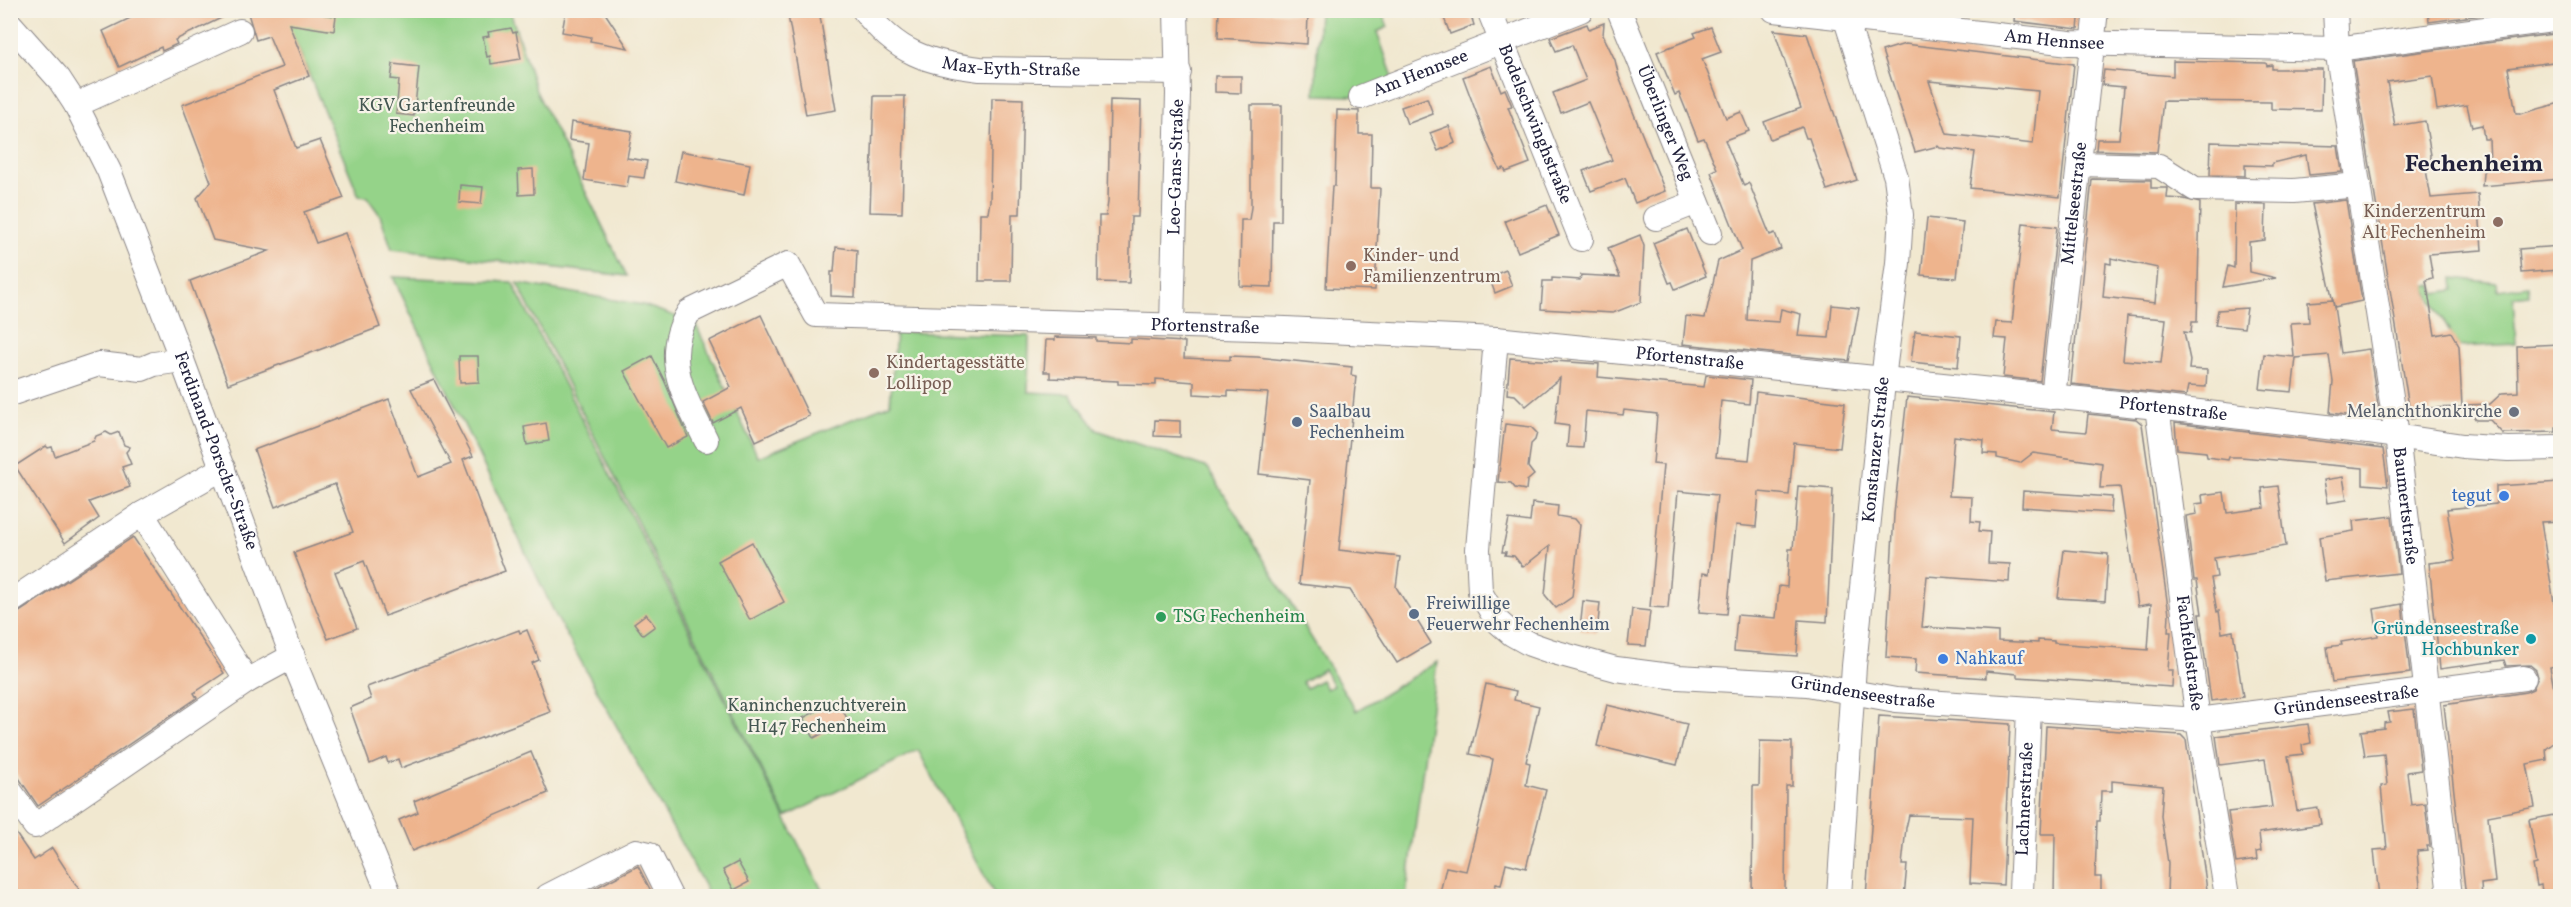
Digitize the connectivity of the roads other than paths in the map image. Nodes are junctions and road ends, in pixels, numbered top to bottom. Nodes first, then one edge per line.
1 (864, 10) edge
2 (1176, 10) edge
3 (1489, 10) edge
4 (1581, 10) edge
5 (1619, 10) edge
6 (1774, 10) edge
7 (2096, 10) edge
8 (2335, 10) edge
9 (1845, 15) edge
10 (2560, 19) edge
11 (10, 24) edge
12 (240, 31) dead end
13 (1501, 40) junction
14 (2093, 44) junction
15 (2337, 49) junction
16 (1179, 72) junction
17 (1360, 97) dead end
18 (76, 105) junction
19 (2079, 164) junction
20 (2358, 185) junction
21 (1697, 202) junction
22 (1656, 218) dead end
23 (1710, 233) dead end
24 (1581, 239) dead end
25 (1172, 325) junction
26 (1496, 339) junction
27 (182, 360) junction
28 (1884, 380) junction
29 (10, 394) edge
30 (2053, 397) junction
31 (2157, 407) junction
32 (2397, 435) junction
33 (706, 440) dead end
34 (2560, 448) edge
35 (223, 468) junction
36 (142, 514) junction
37 (10, 602) edge
38 (293, 656) junction
39 (2524, 678) dead end
40 (247, 681) junction
41 (2426, 690) junction
42 (1852, 692) junction
43 (2029, 708) junction
44 (2198, 720) junction
45 (10, 791) edge
46 (2021, 891) dead end
47 (390, 897) edge
48 (548, 897) edge
49 (670, 897) edge
50 (1839, 897) edge
51 (2227, 897) edge
52 (2450, 897) edge

1 - 16 street, Max-Eyth-Straße
2 - 16 street, Leo-Gans-Straße
3 - 13 street, Bodelschwinghstraße
4 - 13 street, Am Hennsee
5 - 21 street, Überlinger Weg
6 - 9 street, Am Hennsee
7 - 14 street, Mittelseestraße
8 - 15 street, Baumertstraße
9 - 14 street, Am Hennsee
9 - 28 street, Konstanzer Straße
10 - 15 street, Am Hennsee
11 - 18 street, Ferdinand-Porsche-Straße
12 - 18 street
13 - 17 street, Am Hennsee
13 - 24 street, Bodelschwinghstraße
14 - 15 street, Am Hennsee
14 - 19 street, Mittelseestraße
15 - 20 street, Baumertstraße
16 - 25 street, Leo-Gans-Straße
18 - 27 street, Ferdinand-Porsche-Straße
19 - 20 street
19 - 30 street, Mittelseestraße
20 - 32 street, Baumertstraße
21 - 22 street
21 - 23 street, Überlinger Weg
25 - 26 street, Pfortenstraße
25 - 33 street, Pfortenstraße
26 - 28 street, Pfortenstraße
26 - 42 street, Gründenseestraße
27 - 29 street
27 - 35 street, Ferdinand-Porsche-Straße
28 - 30 street, Pfortenstraße
28 - 42 street, Konstanzer Straße
30 - 31 street, Pfortenstraße
31 - 32 street, Pfortenstraße
31 - 44 street, Fachfeldstraße
32 - 34 street, Pfortenstraße
32 - 41 street, Baumertstraße
35 - 36 street
35 - 38 street, Ferdinand-Porsche-Straße
36 - 37 street
36 - 40 street
38 - 40 street
38 - 47 street, Ferdinand-Porsche-Straße
39 - 41 street, Gründenseestraße
40 - 45 street
41 - 44 street, Gründenseestraße
41 - 52 street, Baumertstraße
42 - 43 street, Gründenseestraße
42 - 50 street, Konstanzer Straße
43 - 44 street, Gründenseestraße
43 - 46 street, Lachnerstraße
44 - 51 street, Fachfeldstraße
48 - 49 street

